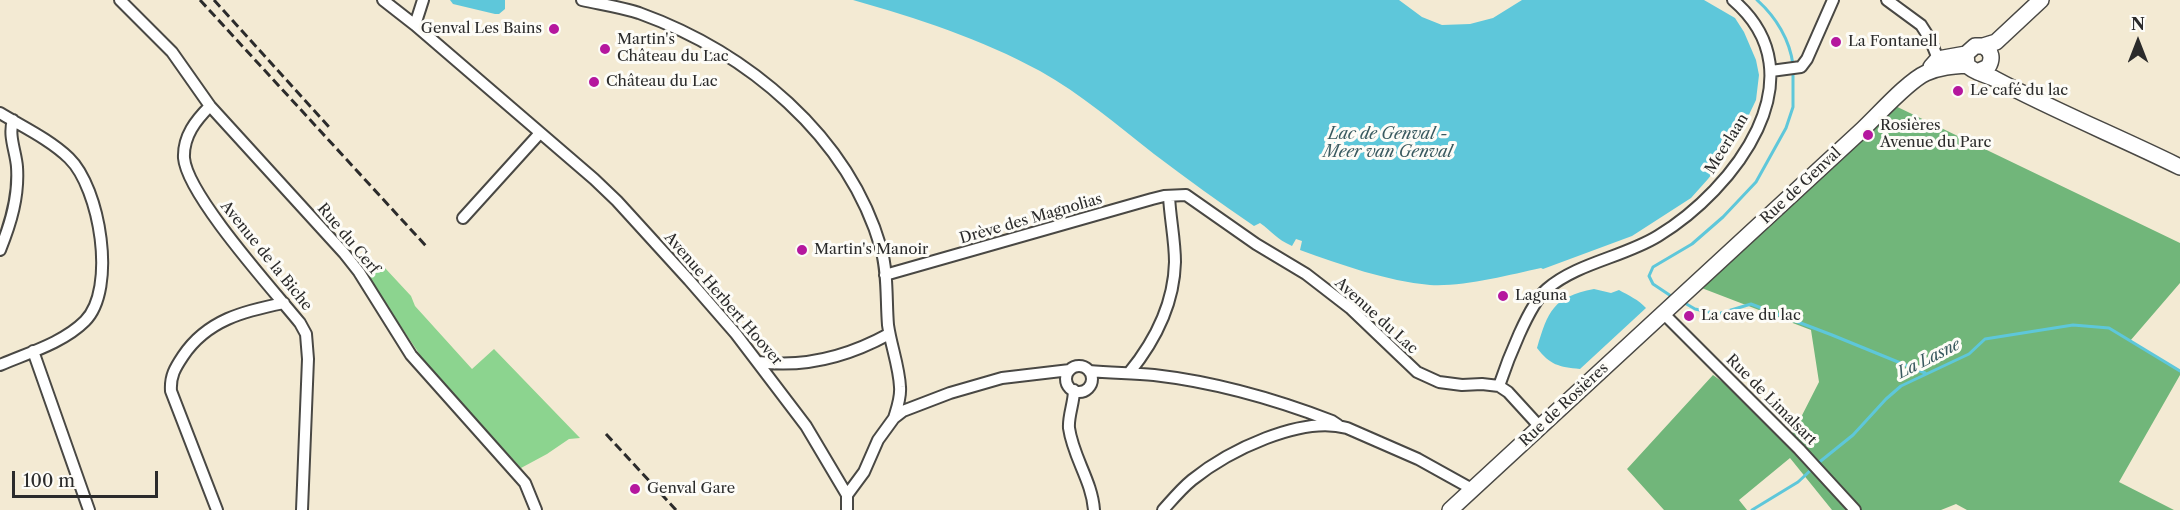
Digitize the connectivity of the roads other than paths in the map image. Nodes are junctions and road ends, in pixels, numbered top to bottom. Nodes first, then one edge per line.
1 (120, 0) edge
2 (383, 0) edge
3 (423, 0) edge
4 (582, 0) edge
5 (1733, 0) edge
6 (1833, 0) edge
7 (1887, 0) edge
8 (2041, 0) edge
9 (415, 25) junction
10 (1982, 57) junction
11 (1938, 59) junction
12 (1771, 71) junction
13 (1924, 74) junction
14 (210, 106) junction
15 (0, 112) edge
16 (13, 120) junction
17 (540, 133) junction
18 (2180, 167) edge
19 (1186, 195) joint
20 (1169, 196) junction
21 (464, 218) dead end
22 (0, 250) edge
23 (885, 275) junction
24 (1678, 299) joint
25 (284, 303) junction
26 (1663, 313) junction
27 (890, 339) junction
28 (33, 351) junction
29 (759, 362) junction
30 (0, 365) edge
31 (1129, 373) junction
32 (1068, 375) junction
33 (1090, 377) junction
34 (1499, 386) junction
35 (1078, 391) junction
36 (894, 418) junction
37 (1338, 426) junction
38 (1540, 428) junction
39 (1472, 489) junction
40 (847, 495) junction
41 (89, 510) edge
42 (217, 510) edge
43 (302, 510) edge
44 (536, 510) edge
45 (847, 510) edge
46 (1094, 510) edge
47 (1163, 510) edge
48 (1450, 510) edge
49 (1855, 510) edge

1 - 14 street, Rue du Cerf
2 - 9 street, Avenue Herbert Hoover
3 - 9 street
4 - 23 street
5 - 12 street, Meerlaan
6 - 12 street
7 - 11 street
8 - 10 street
9 - 17 street, Avenue Herbert Hoover
10 - 11 street
10 - 13 street, Rue de Genval
10 - 18 street
11 - 13 street, Rue de Genval
12 - 34 street, Meerlaan
13 - 24 street, Rue de Genval
14 - 25 street, Avenue de la Biche
14 - 44 street, Rue du Cerf
15 - 16 street
16 - 22 street
16 - 28 street
17 - 21 street
17 - 29 street, Avenue Herbert Hoover
19 - 20 street, Drève des Magnolias
19 - 34 street, Avenue du Lac
20 - 23 street, Drève des Magnolias
20 - 31 street
23 - 27 street
24 - 26 street, Rue de Rosières
25 - 42 street
25 - 43 street, Avenue de la Biche
26 - 38 street, Rue de Rosières
26 - 49 street, Rue de Limalsart
27 - 29 street
27 - 36 street
28 - 30 street
28 - 41 street
29 - 40 street, Avenue Herbert Hoover
31 - 33 street
31 - 37 street
32 - 33 street
32 - 35 street
32 - 36 street
33 - 35 street
34 - 38 street
35 - 46 street
36 - 40 street
37 - 39 street
37 - 47 street
38 - 39 street, Rue de Rosières
39 - 48 street, Rue de Rosières
40 - 45 street, Avenue Herbert Hoover

